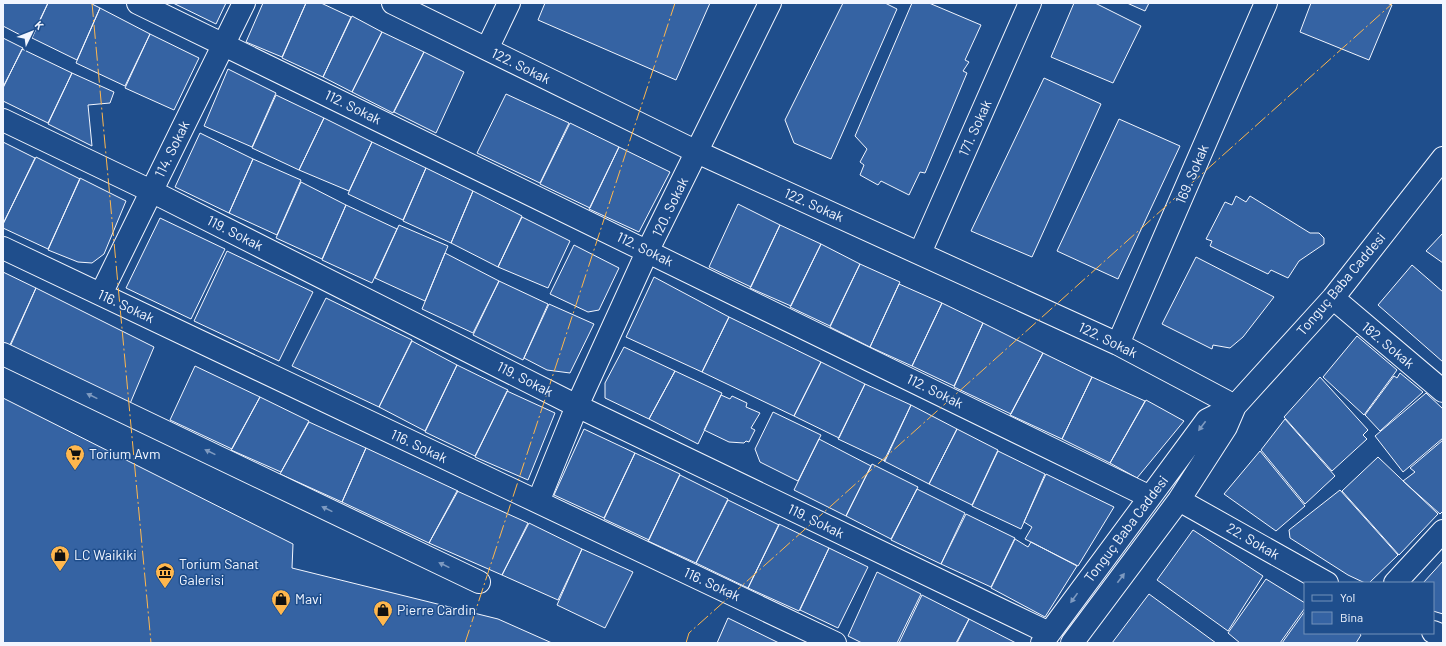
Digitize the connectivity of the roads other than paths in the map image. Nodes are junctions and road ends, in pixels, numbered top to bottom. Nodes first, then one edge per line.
1 (138, 3) edge
2 (244, 3) edge
3 (393, 3) edge
4 (509, 3) edge
5 (770, 3) edge
6 (1030, 3) edge
7 (1266, 3) edge
8 (224, 44) junction
9 (487, 49) junction
10 (3, 120) edge
11 (697, 152) junction
12 (1443, 158) edge
13 (151, 191) junction
14 (3, 248) edge
15 (648, 250) junction
16 (920, 253) junction
17 (101, 294) junction
18 (1333, 298) junction
19 (1118, 344) junction
20 (3, 354) edge
21 (1443, 391) edge
22 (577, 406) junction
23 (1234, 406) junction
24 (1150, 496) junction
25 (1179, 500) junction
26 (538, 502) junction
27 (1443, 531) edge
28 (479, 582) dead end
29 (1325, 582) edge
30 (1396, 582) edge
31 (1046, 638) edge
32 (835, 643) edge
33 (1072, 643) edge

1 - 8 street, 112. Sokak
2 - 8 street, 114. Sokak
3 - 9 street, 122. Sokak
4 - 9 street
5 - 11 street, 120. Sokak
6 - 16 street, 171. Sokak
7 - 19 street, 169. Sokak
8 - 13 street, 114. Sokak
8 - 15 street, 112. Sokak
9 - 11 street, 122. Sokak
10 - 13 street, 119. Sokak
11 - 15 street, 120. Sokak
11 - 16 street, 122. Sokak
12 - 18 street, Tonguç Baba Caddesi
13 - 17 street, 114. Sokak
13 - 22 street, 119. Sokak
14 - 17 street, 116. Sokak
15 - 22 street, 120. Sokak
15 - 24 street, 112. Sokak
16 - 19 street, 122. Sokak
17 - 26 street, 116. Sokak
18 - 21 street, 182. Sokak
18 - 23 street, Tonguç Baba Caddesi
19 - 23 street, 122. Sokak
28 -> 20 street
22 - 26 street, 120. Sokak
22 - 31 street, 119. Sokak
23 -> 24 street, Tonguç Baba Caddesi
23 - 25 street, Tonguç Baba Caddesi
24 -> 31 street, Tonguç Baba Caddesi
25 - 29 street, 22. Sokak
33 -> 25 street, Tonguç Baba Caddesi
26 - 32 street, 116. Sokak
27 - 30 street

